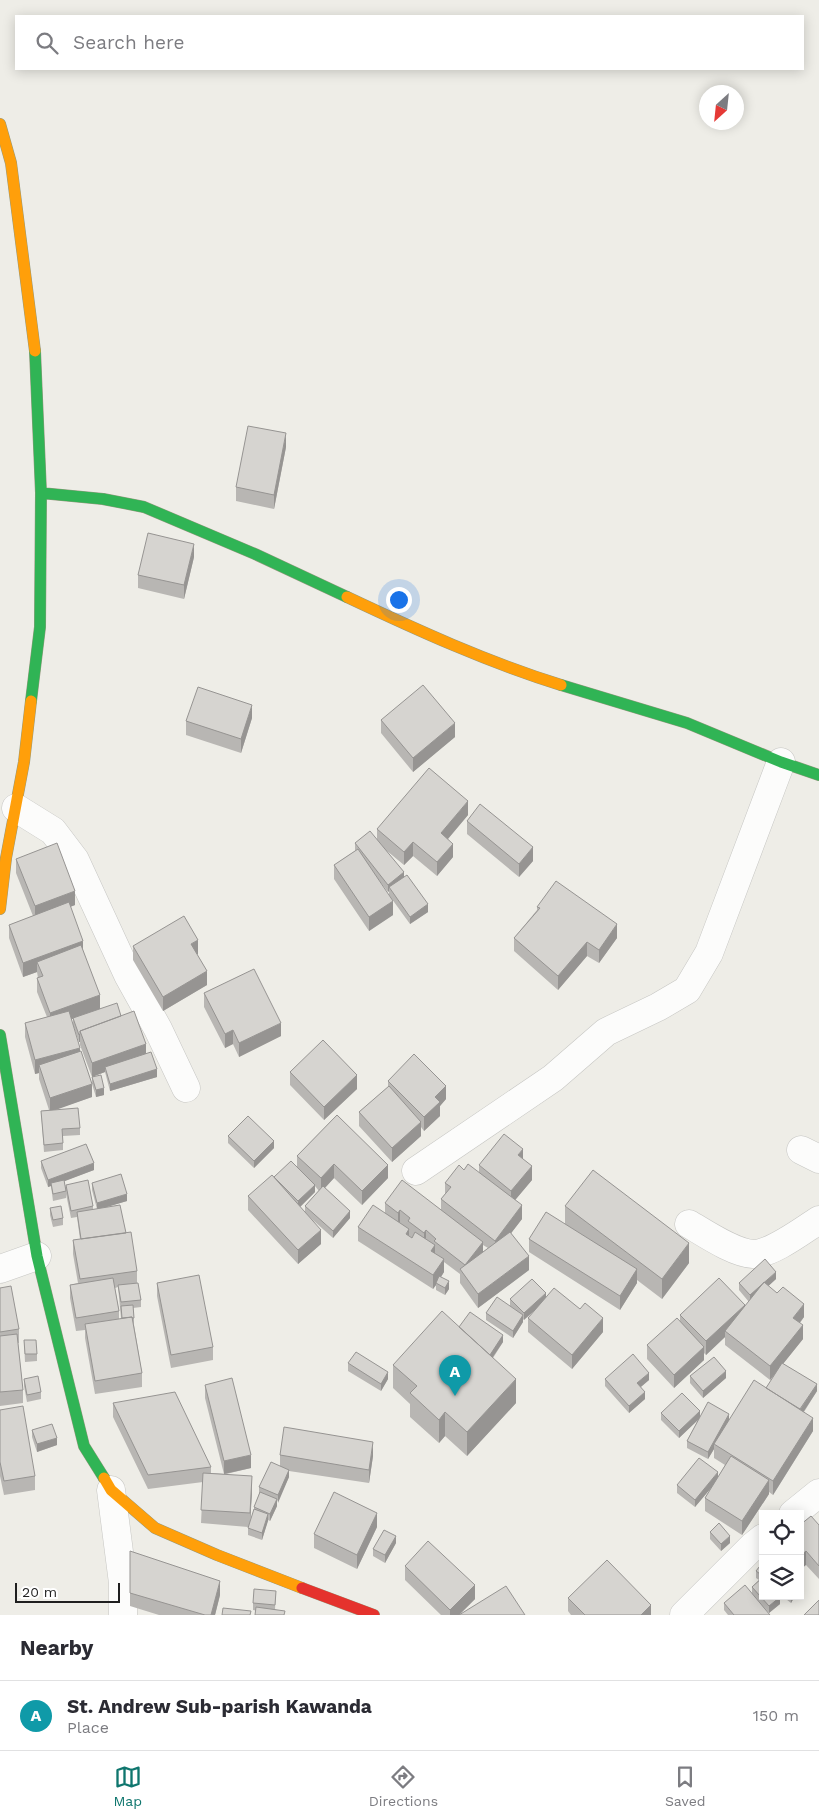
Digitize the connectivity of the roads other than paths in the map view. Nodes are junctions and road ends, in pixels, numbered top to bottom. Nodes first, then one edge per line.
1 (0, 124) edge
2 (41, 493) junction
3 (781, 762) junction
4 (819, 775) edge
5 (16, 808) junction
6 (0, 909) edge
7 (0, 1035) edge
8 (186, 1088) dead end
9 (416, 1171) dead end
10 (819, 1220) edge
11 (689, 1224) dead end
12 (37, 1256) junction
13 (0, 1269) edge
14 (111, 1490) junction
15 (819, 1492) edge
16 (798, 1510) edge
17 (759, 1541) edge
18 (123, 1615) edge
19 (374, 1615) edge
20 (684, 1615) edge

1 - 2 street
2 - 3 street
2 - 5 street
3 - 4 street
3 - 9 street
5 - 6 street
5 - 8 street
7 - 12 street
10 - 11 street
12 - 13 street
12 - 14 street
14 - 18 street
14 - 19 street
15 - 16 street
17 - 20 street

